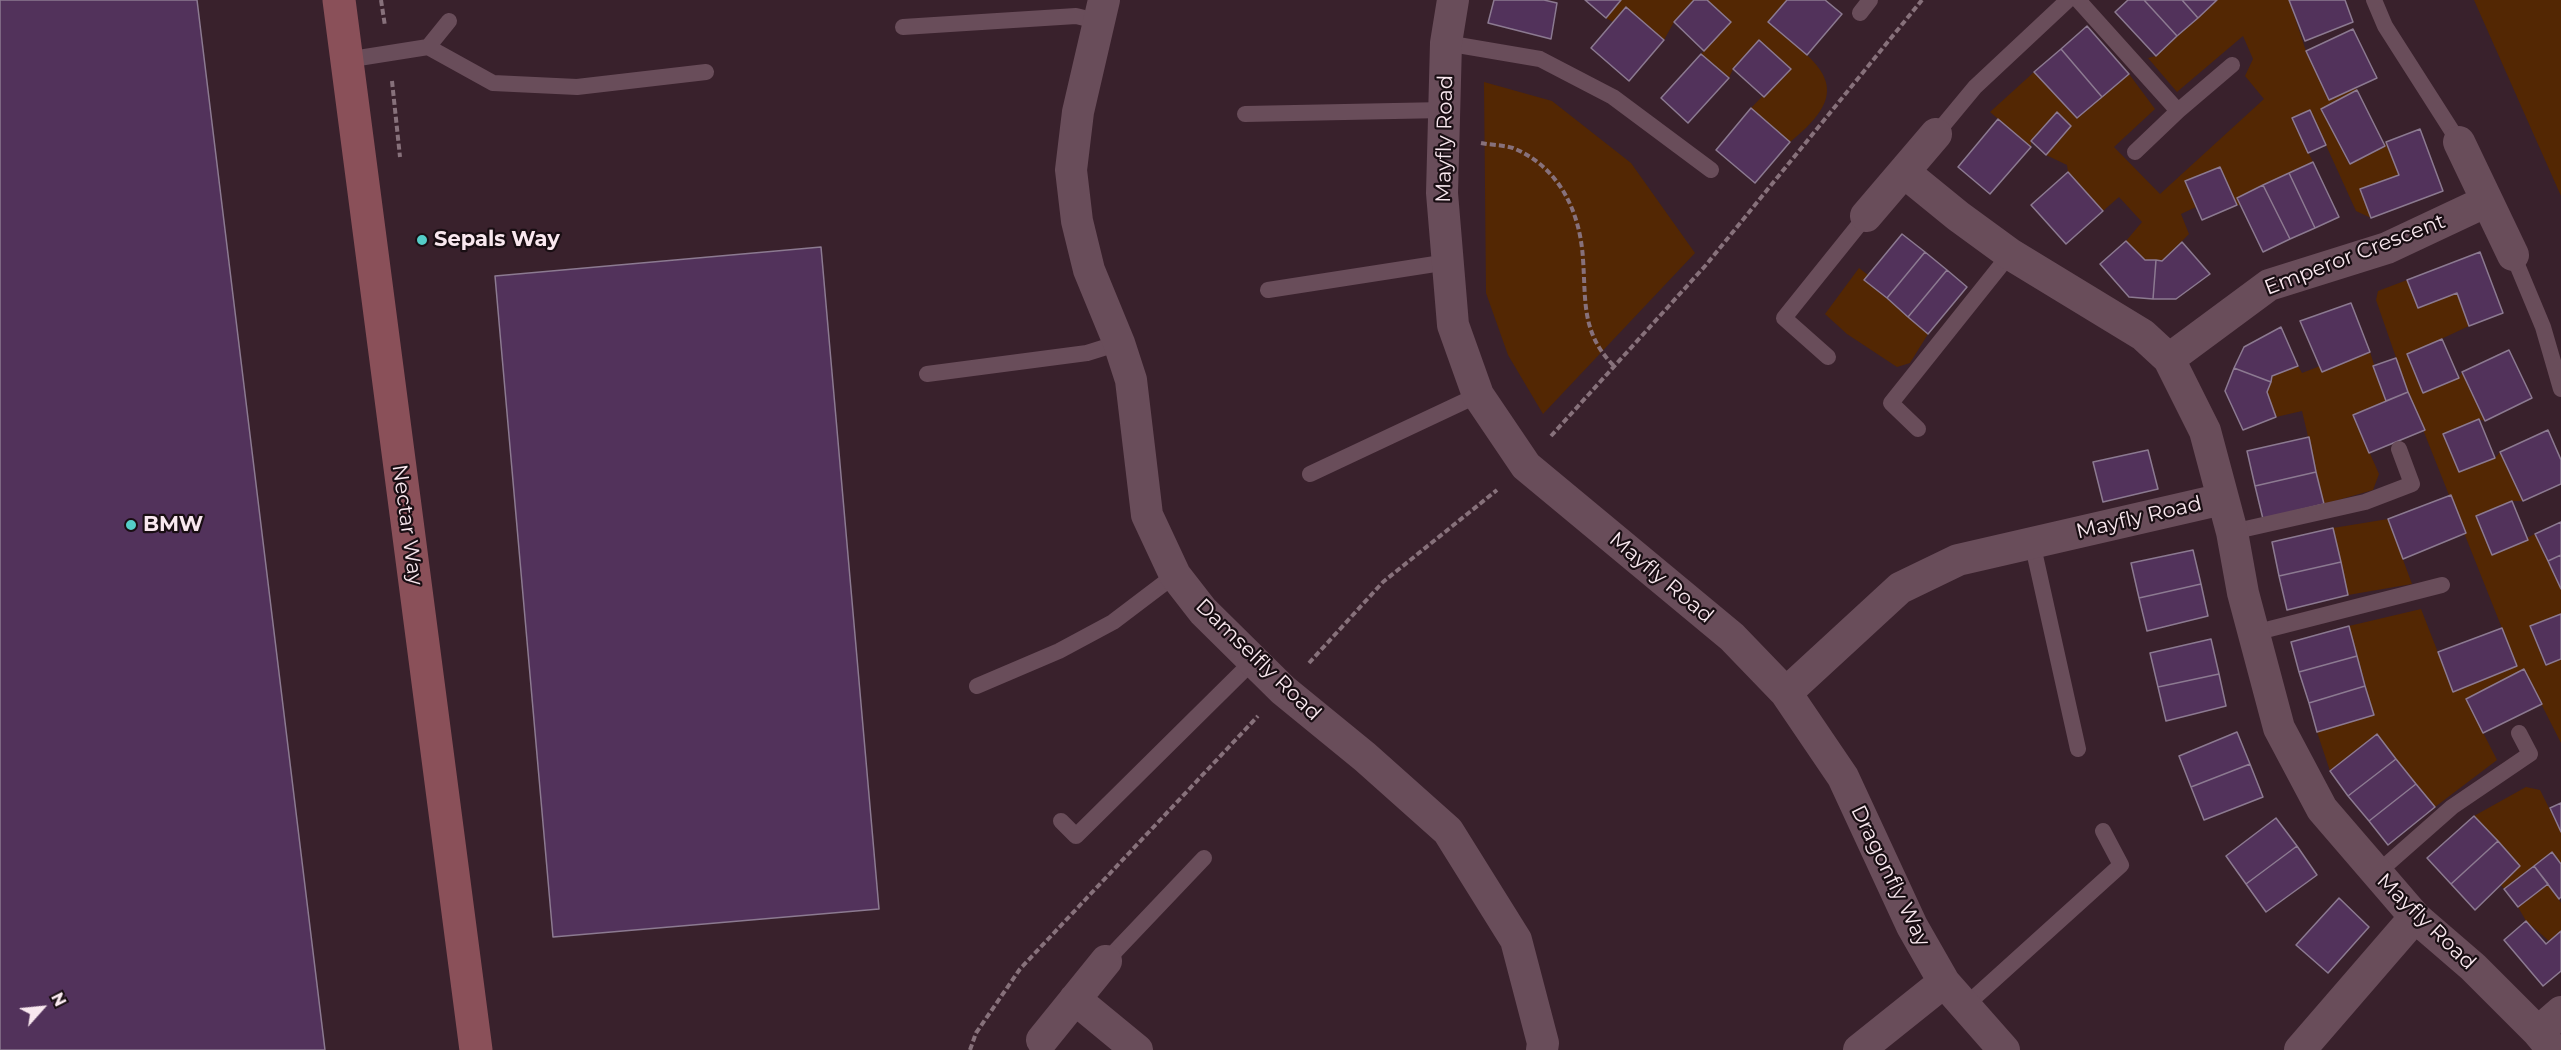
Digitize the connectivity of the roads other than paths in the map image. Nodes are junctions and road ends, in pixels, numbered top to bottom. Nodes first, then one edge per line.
1 (339, 0) edge
2 (1453, 0) edge
3 (2068, 0) edge
4 (2078, 0) edge
5 (2374, 0) edge
6 (1102, 11) edge
7 (449, 21) dead end
8 (903, 27) dead end
9 (1446, 43) junction
10 (428, 47) junction
11 (346, 60) junction
12 (2232, 65) dead end
13 (706, 72) dead end
14 (1444, 110) junction
15 (2178, 111) junction
16 (1245, 114) dead end
17 (1936, 134) joint
18 (2459, 142) joint
19 (2135, 152) dead end
20 (1711, 170) dead end
21 (1904, 172) junction
22 (2487, 201) junction
23 (1866, 216) joint
24 (2010, 254) junction
25 (2513, 255) joint
26 (1448, 262) junction
27 (1268, 290) dead end
28 (1119, 343) junction
29 (1828, 357) dead end
30 (2169, 359) junction
31 (927, 374) dead end
32 (2561, 390) edge
33 (1478, 396) junction
34 (1918, 429) dead end
35 (2399, 448) dead end
36 (1310, 474) dead end
37 (2223, 498) junction
38 (2232, 532) junction
39 (2032, 542) junction
40 (1175, 575) junction
41 (2442, 585) dead end
42 (2254, 633) junction
43 (1253, 661) junction
44 (977, 686) dead end
45 (1786, 693) junction
46 (2519, 733) dead end
47 (2078, 749) dead end
48 (1061, 821) dead end
49 (2103, 831) dead end
50 (1204, 858) dead end
51 (2376, 874) junction
52 (2415, 917) junction
53 (1106, 961) joint
54 (1944, 982) junction
55 (1075, 999) junction
56 (1965, 1006) junction
57 (2551, 1031) edge
58 (1042, 1040) dead end
59 (476, 1050) edge
60 (1137, 1050) edge
61 (1542, 1050) edge
62 (1859, 1050) edge
63 (2004, 1050) edge
64 (2301, 1050) edge

1 - 11 street, Nectar Way
2 - 9 street, Mayfly Road
3 - 17 lane
4 - 15 lane
5 - 18 lane
6 - 8 lane
6 - 28 street, Damselfly Road
7 - 10 lane
9 - 14 street, Mayfly Road
9 - 20 lane
10 - 11 lane
10 - 13 lane
11 - 59 street, Nectar Way
12 - 15 lane
14 - 16 lane
14 - 26 street, Mayfly Road
15 - 19 lane
17 - 21 street
18 - 22 street
21 - 23 street
21 - 24 street
22 - 25 street
22 - 30 street, Emperor Crescent
23 - 29 lane
24 - 30 street
24 - 34 lane
25 - 32 lane
26 - 27 lane
26 - 33 street, Mayfly Road
28 - 31 lane
28 - 40 street, Damselfly Road
30 - 37 street, Mayfly Road
33 - 36 lane
33 - 45 street, Mayfly Road
35 - 38 lane
37 - 38 street, Mayfly Road
37 - 39 street, Mayfly Road
38 - 42 street, Mayfly Road
39 - 45 street, Mayfly Road
39 - 47 lane
40 - 43 street, Damselfly Road
40 - 44 lane
41 - 42 lane
42 - 51 street, Mayfly Road
43 - 48 lane
43 - 61 street, Damselfly Road
45 - 54 street, Dragonfly Way
46 - 51 lane
49 - 56 lane
50 - 53 lane
51 - 52 street, Mayfly Road
52 - 57 street, Mayfly Road
52 - 64 street
53 - 55 street
54 - 56 street, Dragonfly Way
54 - 62 street
55 - 58 street
55 - 60 street
56 - 63 street, Dragonfly Way

